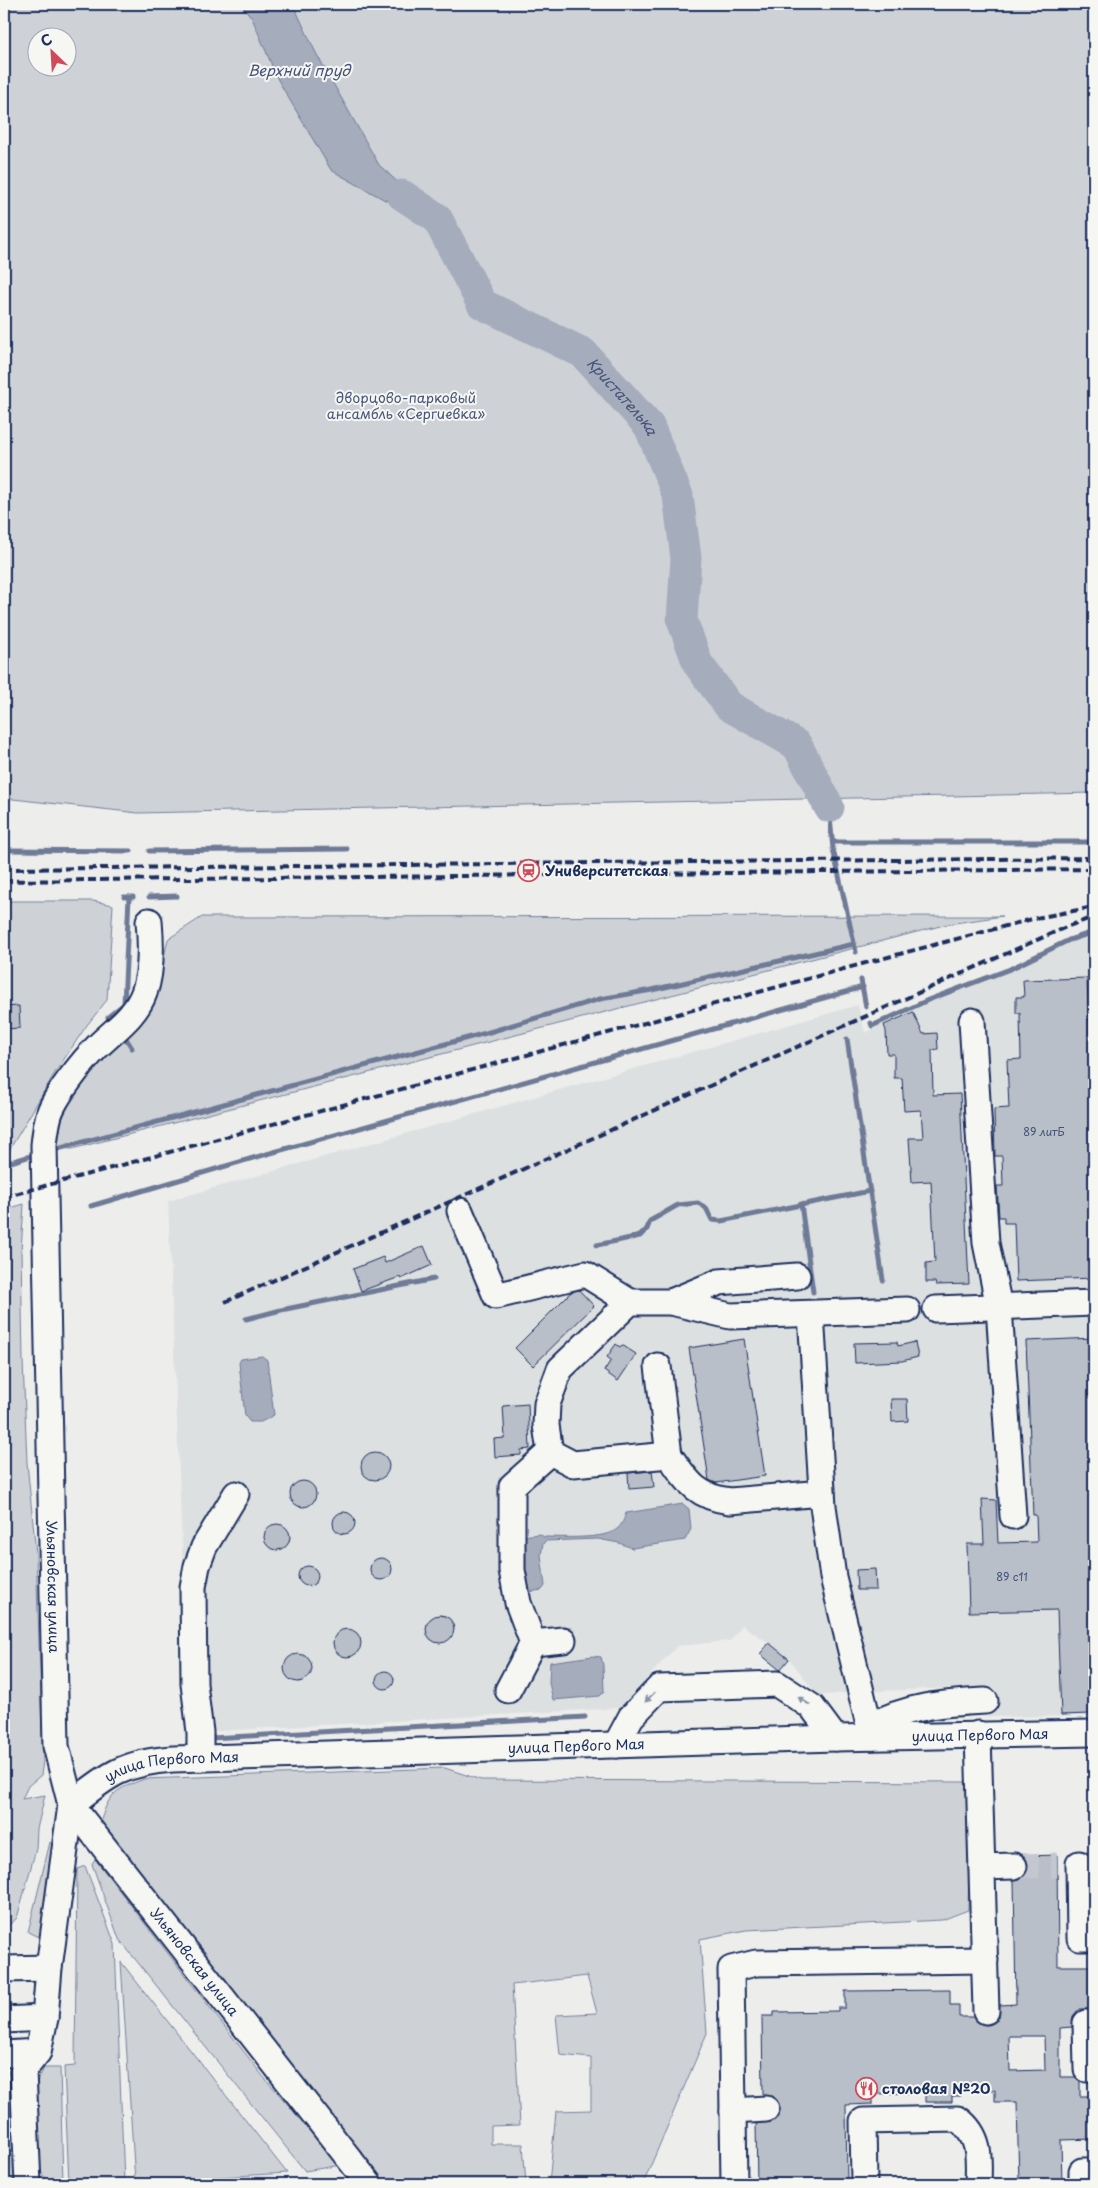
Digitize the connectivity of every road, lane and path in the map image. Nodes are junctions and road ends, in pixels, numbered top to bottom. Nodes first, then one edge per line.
1 (149, 921) dead end
2 (972, 1021) dead end
3 (460, 1211) dead end
4 (630, 1302) junction
5 (671, 1302) junction
6 (1094, 1303) edge
7 (999, 1307) junction
8 (936, 1309) dead end
9 (907, 1310) dead end
10 (801, 1314) junction
11 (658, 1366) dead end
12 (550, 1452) junction
13 (669, 1455) junction
14 (822, 1493) junction
15 (236, 1494) dead end
16 (1013, 1516) dead end
17 (563, 1640) dead end
18 (533, 1643) junction
19 (508, 1690) dead end
20 (985, 1701) dead end
21 (871, 1732) junction
22 (1094, 1733) edge
23 (978, 1734) junction
24 (835, 1738) junction
25 (616, 1745) junction
26 (200, 1758) junction
27 (71, 1805) junction
28 (1076, 1865) edge
29 (1014, 1866) tunnel mouth
30 (982, 1867) junction
31 (1094, 1938) edge
32 (985, 1960) junction
33 (49, 1968) junction
34 (4, 1969) edge
35 (986, 2011) dead end
36 (45, 2018) junction
37 (4, 2020) edge
38 (1094, 2023) edge
39 (38, 2052) junction
40 (4, 2054) edge
41 (1094, 2068) edge
42 (766, 2109) dead end
43 (733, 2111) junction
44 (1094, 2171) edge
45 (28, 2184) edge
46 (369, 2184) edge
47 (734, 2184) edge
48 (864, 2184) edge
49 (978, 2184) edge
50 (1082, 2184) edge

1 - 27 street, Ульяновская улица
2 - 7 street
3 - 4 street
4 - 5 street
4 - 12 street
5 - 10 street
5 - 10 street
6 - 7 street
7 - 8 street
7 - 16 street
9 - 10 street
10 - 14 street
11 - 13 street
12 - 13 street
12 - 18 street
13 - 14 street
14 - 21 street
15 - 26 street
17 - 18 street
18 - 19 street
20 - 21 street
21 - 23 street, улица Первого Мая
21 - 24 street, улица Первого Мая
22 - 23 street, улица Первого Мая
23 - 30 street
24 - 25 street, улица Первого Мая
24 -> 25 street
25 - 26 street, улица Первого Мая
26 - 27 street, улица Первого Мая
27 - 33 street
27 - 46 street, Ульяновская улица
28 - 31 street
29 - 30 street
30 - 32 street
32 - 35 street
32 - 43 street
33 - 34 street
33 - 36 street
36 - 37 street
36 - 39 street
38 - 41 street
39 - 40 street
39 - 45 street
42 - 43 street
43 - 47 street
44 - 50 street
48 - 49 street

